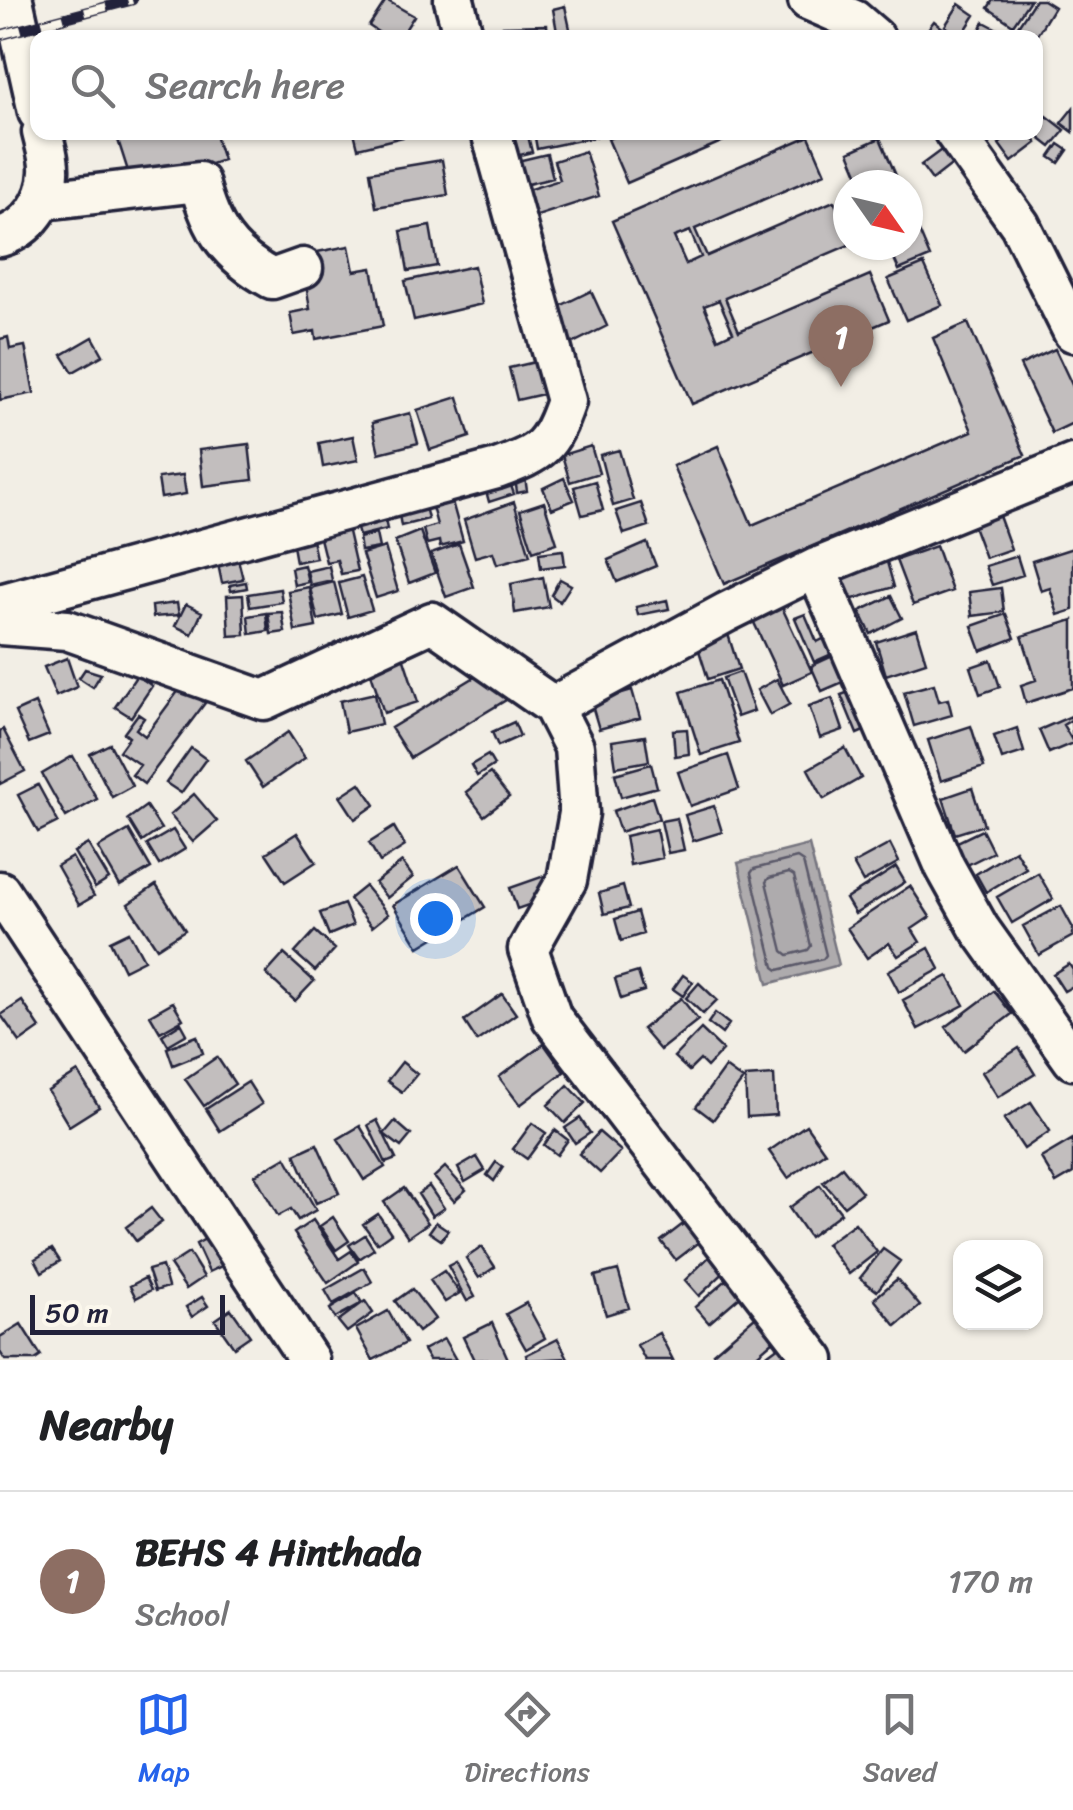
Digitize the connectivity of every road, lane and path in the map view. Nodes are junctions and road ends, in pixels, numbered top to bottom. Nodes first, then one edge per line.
1 (13, 0) edge
2 (454, 0) edge
3 (808, 0) edge
4 (462, 30) edge
5 (866, 30) edge
6 (30, 76) edge
7 (44, 140) edge
8 (493, 140) edge
9 (960, 140) edge
10 (44, 200) junction
11 (0, 237) edge
12 (304, 268) dead end
13 (1073, 332) edge
14 (1073, 464) edge
15 (816, 568) junction
16 (0, 604) edge
17 (0, 626) edge
18 (553, 706) junction
19 (1, 896) edge
20 (1073, 1060) edge
21 (310, 1360) edge
22 (816, 1360) edge

1 - 6 street
2 - 4 street
3 - 5 street
7 - 10 street
8 - 16 street
9 - 13 street
10 - 11 street
10 - 12 street
14 - 15 street
15 - 18 street
15 - 20 street
17 - 18 street
18 - 22 street
19 - 21 street

